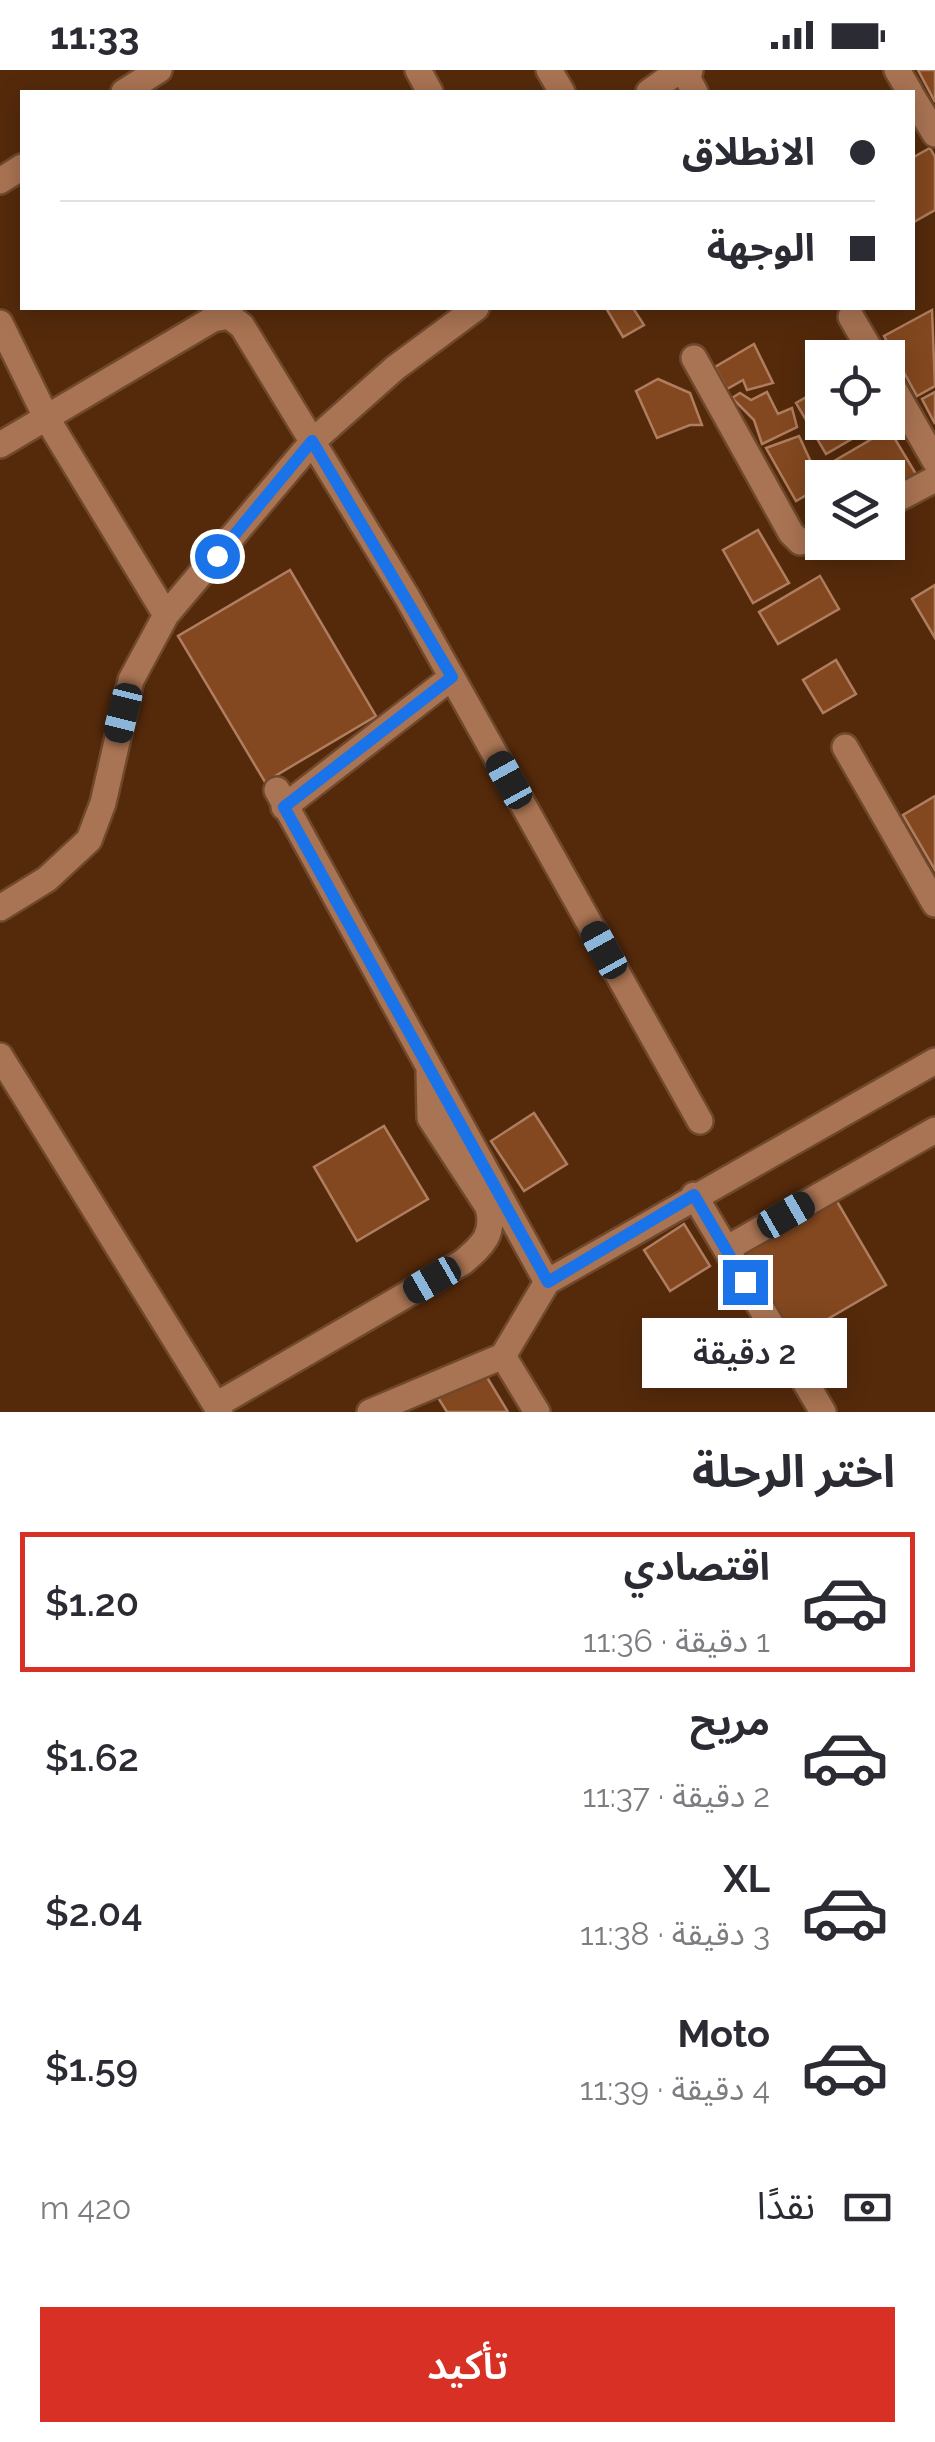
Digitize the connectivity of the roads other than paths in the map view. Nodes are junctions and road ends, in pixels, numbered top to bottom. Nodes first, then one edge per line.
1 (159, 70) edge
2 (680, 70) edge
3 (127, 90) edge
4 (651, 90) edge
5 (915, 99) edge
6 (935, 134) edge
7 (473, 310) edge
8 (229, 312) edge
9 (852, 317) dead end
10 (0, 323) edge
11 (865, 340) edge
12 (694, 358) dead end
13 (905, 409) edge
14 (46, 417) junction
15 (312, 441) junction
16 (0, 445) edge
17 (935, 461) edge
18 (935, 480) edge
19 (905, 495) edge
20 (805, 541) edge
21 (166, 615) junction
22 (452, 677) junction
23 (844, 747) dead end
24 (935, 904) edge
25 (0, 908) edge
26 (0, 1056) edge
27 (935, 1062) edge
28 (430, 1070) junction
29 (700, 1122) dead end
30 (935, 1130) edge
31 (694, 1195) junction
32 (726, 1249) junction
33 (548, 1282) junction
34 (504, 1356) junction
35 (218, 1408) edge
36 (370, 1412) edge
37 (537, 1412) edge
38 (823, 1412) edge

1 - 3 street
2 - 4 street
5 - 6 street
7 - 15 street
8 - 14 street
8 - 15 street
9 - 11 street
10 - 14 street
12 - 20 street
13 - 17 street
14 - 16 street
14 - 21 street
15 - 21 street
15 - 22 street
18 - 19 street
21 - 25 street
22 - 28 street
22 - 29 street
23 - 24 street
26 - 35 street
27 - 31 street
28 - 33 street
28 - 35 street
30 - 32 street
31 - 32 street
31 - 33 street
32 - 38 street
33 - 34 street
34 - 36 street
34 - 37 street

